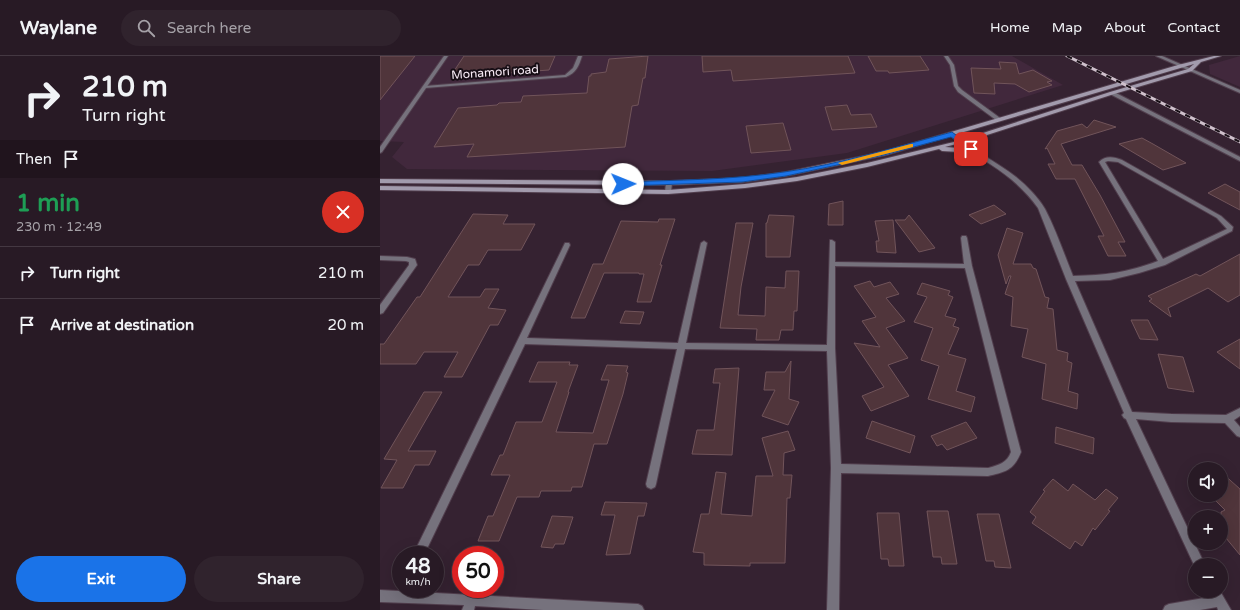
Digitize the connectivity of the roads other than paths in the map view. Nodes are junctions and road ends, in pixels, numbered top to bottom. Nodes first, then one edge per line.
1 (446, 56) edge
2 (580, 56) edge
3 (946, 56) edge
4 (1158, 56) edge
5 (1219, 56) edge
6 (1199, 62) junction
7 (1180, 66) junction
8 (1190, 70) junction
9 (425, 87) junction
10 (1240, 92) edge
11 (1112, 93) junction
12 (998, 119) junction
13 (952, 134) junction
14 (986, 134) junction
15 (960, 142) junction
16 (931, 148) junction
17 (380, 151) edge
18 (982, 156) junction
19 (1240, 159) edge
20 (380, 174) edge
21 (380, 181) edge
22 (406, 181) junction
23 (669, 183) junction
24 (380, 188) edge
25 (668, 192) junction
26 (964, 238) dead end
27 (832, 242) dead end
28 (704, 243) dead end
29 (567, 244) dead end
30 (380, 258) edge
31 (1162, 263) junction
32 (832, 264) junction
33 (968, 266) junction
34 (1070, 280) junction
35 (380, 311) edge
36 (522, 341) junction
37 (681, 346) junction
38 (831, 348) junction
39 (1240, 412) edge
40 (1127, 414) junction
41 (1227, 419) junction
42 (1240, 433) edge
43 (836, 468) junction
44 (651, 484) dead end
45 (422, 546) edge
46 (1196, 558) edge
47 (392, 594) edge
48 (380, 596) edge
49 (429, 598) edge
50 (1219, 601) edge
51 (470, 605) edge
52 (638, 610) edge
53 (833, 610) edge
54 (1169, 610) edge

1 - 9 street
2 - 9 street, Monamori road
3 - 12 street
4 - 7 street
5 - 6 main road
6 - 7 main road
6 - 8 main road
7 - 8 street
7 - 12 main road
8 - 10 street
8 - 11 main road
9 - 17 street
11 - 14 main road
11 - 19 street
12 - 13 main road
13 - 15 street
13 - 23 main road
14 - 15 main road
14 - 18 main road
15 - 16 main road
15 - 18 street
16 - 18 main road
16 - 25 main road
18 - 34 street
20 - 22 main road
21 - 22 main road
22 - 23 main road
23 - 25 street
24 - 25 main road
26 - 33 street
27 - 32 street
28 - 37 street
29 - 36 street
30 - 35 street
31 - 31 street
31 - 34 street
32 - 33 street
32 - 38 street
33 - 43 street
34 - 40 street
36 - 37 street
36 - 45 street
37 - 38 street
37 - 44 street
38 - 43 street
39 - 41 street
40 - 41 street
40 - 46 street
41 - 42 street
43 - 53 street
47 - 48 street
49 - 51 street
50 - 54 street
51 - 52 street

